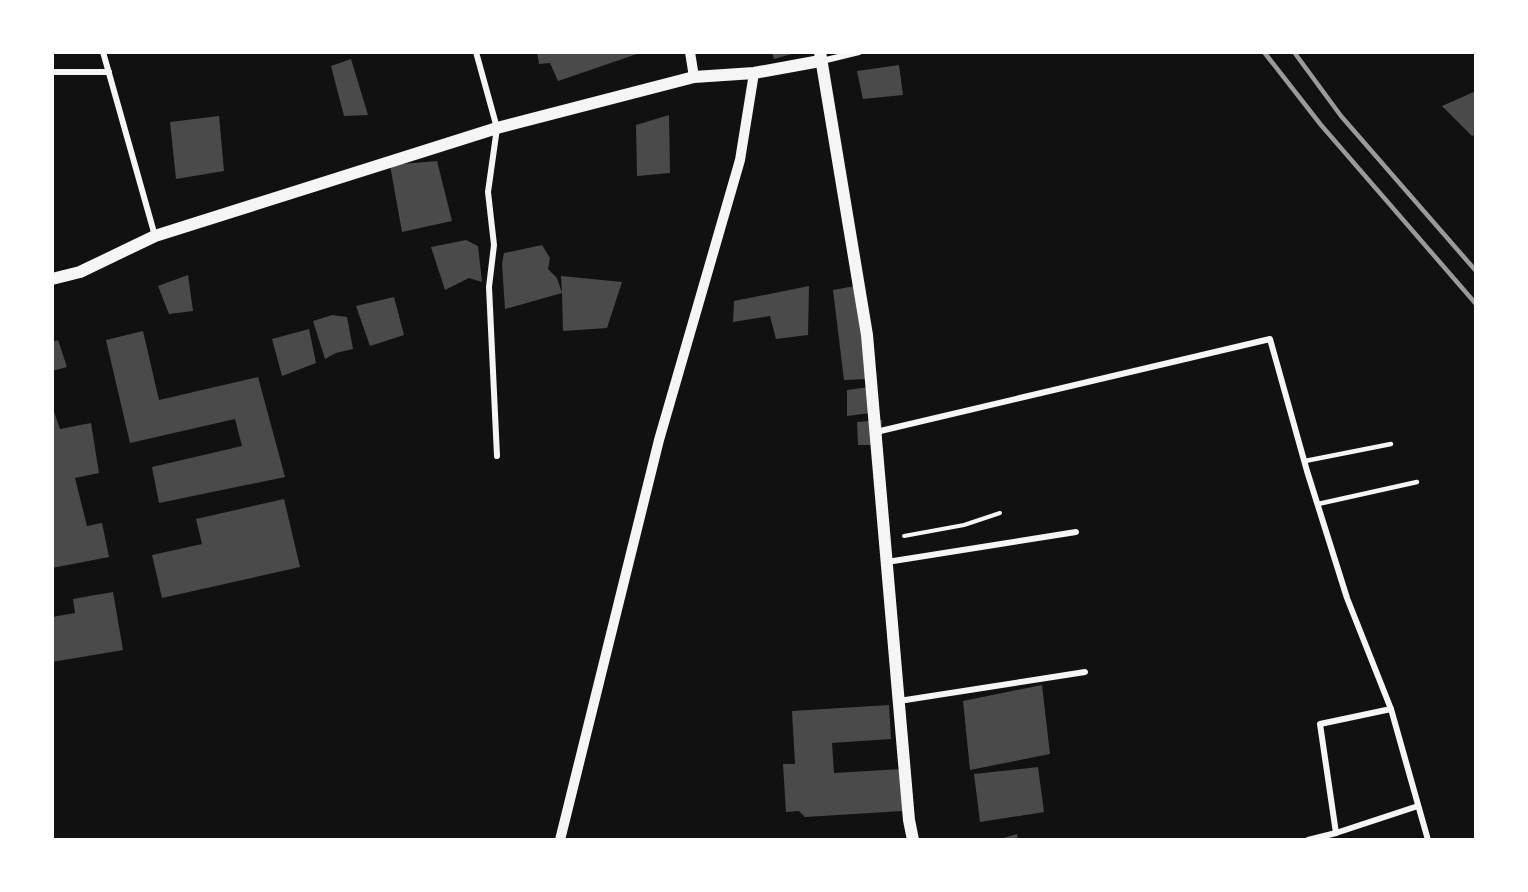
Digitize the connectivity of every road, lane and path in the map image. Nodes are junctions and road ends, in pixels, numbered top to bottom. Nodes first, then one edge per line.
1 (103, 52) edge
2 (476, 52) edge
3 (690, 52) edge
4 (859, 52) edge
5 (820, 57) edge
6 (52, 72) edge
7 (109, 72) junction
8 (754, 73) junction
9 (694, 77) junction
10 (498, 128) junction
11 (155, 236) junction
12 (52, 279) edge
13 (876, 432) junction
14 (1391, 444) dead end
15 (497, 456) dead end
16 (1305, 461) junction
17 (1417, 482) dead end
18 (1318, 504) junction
19 (1000, 513) dead end
20 (1076, 532) dead end
21 (885, 538) junction
22 (887, 562) junction
23 (1085, 672) dead end
24 (899, 701) junction
25 (1391, 709) junction
26 (1418, 806) junction
27 (1336, 833) junction
28 (560, 840) edge
29 (913, 840) edge
30 (1308, 840) edge
31 (1428, 840) edge

1 - 7 street
2 - 10 street
3 - 9 street
4 - 5 street
5 - 8 main road
5 - 13 main road
6 - 7 street
7 - 11 street
8 - 9 main road
8 - 28 street
9 - 10 main road
10 - 11 main road
10 - 15 street
11 - 12 main road
13 - 16 street
13 - 21 main road
14 - 16 lane
16 - 18 street
17 - 18 lane
18 - 25 street
19 - 21 path
20 - 22 street
21 - 22 main road
22 - 24 main road
23 - 24 street
24 - 29 main road
25 - 26 street
25 - 27 street
26 - 27 street
26 - 31 street
27 - 30 street

